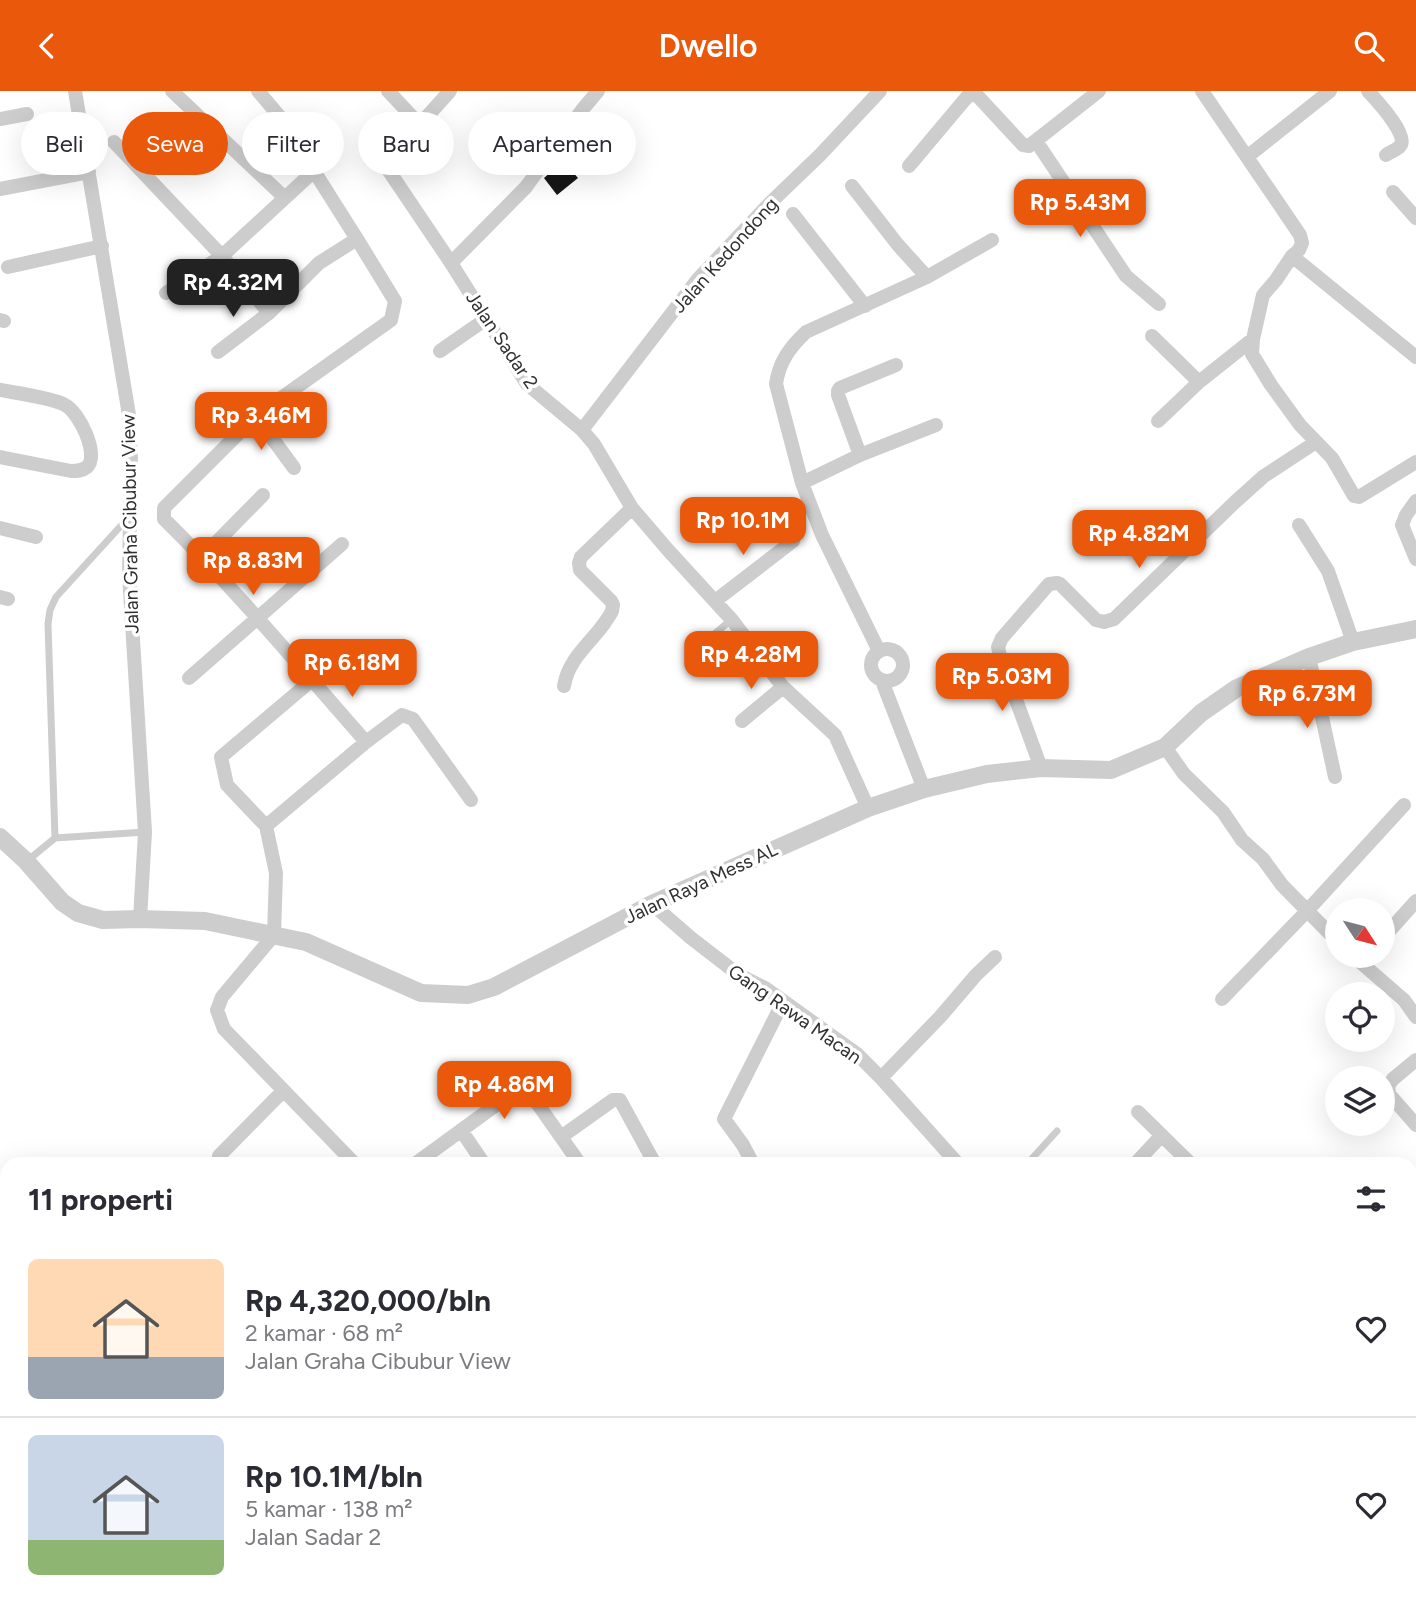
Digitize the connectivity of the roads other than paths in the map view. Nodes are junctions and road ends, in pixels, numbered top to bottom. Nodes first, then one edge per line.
1 (75, 91) edge
2 (172, 91) edge
3 (258, 91) edge
4 (388, 91) edge
5 (450, 91) edge
6 (598, 91) edge
7 (880, 91) edge
8 (972, 91) edge
9 (1099, 91) edge
10 (1202, 91) edge
11 (1330, 91) edge
12 (1368, 91) edge
13 (79, 112) edge
14 (276, 112) edge
15 (408, 112) edge
16 (431, 112) edge
17 (21, 115) edge
18 (0, 119) edge
19 (1036, 141) junction
20 (114, 142) dead end
21 (1385, 155) dead end
22 (1248, 156) junction
23 (909, 166) dead end
24 (73, 175) edge
25 (90, 175) edge
26 (310, 175) edge
27 (317, 175) edge
28 (392, 175) edge
29 (852, 186) dead end
30 (0, 189) edge
31 (1393, 192) dead end
32 (285, 198) junction
33 (793, 214) dead end
34 (1416, 218) edge
35 (357, 239) junction
36 (992, 240) dead end
37 (102, 246) junction
38 (222, 256) junction
39 (1292, 256) junction
40 (451, 263) junction
41 (8, 267) dead end
42 (927, 277) junction
43 (166, 293) dead end
44 (1159, 303) dead end
45 (865, 306) junction
46 (269, 313) junction
47 (486, 319) junction
48 (1152, 336) dead end
49 (1253, 339) junction
50 (440, 351) dead end
51 (218, 352) dead end
52 (1416, 357) edge
53 (897, 365) dead end
54 (1199, 382) junction
55 (0, 390) edge
56 (256, 416) junction
57 (1158, 421) dead end
58 (936, 425) dead end
59 (582, 430) junction
60 (1316, 442) junction
61 (860, 455) junction
62 (0, 457) edge
63 (1416, 462) edge
64 (294, 468) dead end
65 (802, 483) junction
66 (263, 495) dead end
67 (1416, 501) edge
68 (632, 508) junction
69 (129, 517) junction
70 (1299, 525) dead end
71 (0, 528) edge
72 (36, 537) dead end
73 (793, 541) dead end
74 (342, 544) dead end
75 (202, 557) junction
76 (1416, 559) edge
77 (715, 601) junction
78 (257, 617) junction
79 (732, 620) junction
80 (1416, 629) edge
81 (1353, 642) junction
82 (879, 651) junction
83 (693, 652) dead end
84 (1309, 657) junction
85 (189, 678) dead end
86 (312, 680) junction
87 (882, 681) junction
88 (564, 686) dead end
89 (783, 687) junction
90 (742, 721) dead end
91 (366, 741) junction
92 (1165, 747) junction
93 (1041, 768) junction
94 (1335, 777) dead end
95 (924, 789) junction
96 (471, 800) dead end
97 (1404, 805) dead end
98 (868, 807) junction
99 (266, 826) junction
100 (145, 832) junction
101 (0, 837) edge
102 (55, 838) junction
103 (26, 861) junction
104 (1416, 901) edge
105 (652, 904) junction
106 (1307, 911) junction
107 (140, 919) junction
108 (1395, 924) edge
109 (1325, 929) edge
110 (274, 935) junction
111 (995, 957) dead end
112 (1370, 968) edge
113 (1222, 999) dead end
114 (783, 1002) junction
115 (1416, 1017) edge
116 (1416, 1060) edge
117 (881, 1078) junction
118 (283, 1091) junction
119 (1138, 1112) dead end
120 (1416, 1125) edge
121 (461, 1130) junction
122 (1058, 1132) dead end
123 (1162, 1135) junction
124 (561, 1137) junction
125 (219, 1157) edge
126 (348, 1157) edge
127 (424, 1157) edge
128 (479, 1157) edge
129 (575, 1157) edge
130 (651, 1157) edge
131 (749, 1157) edge
132 (952, 1157) edge
133 (1034, 1157) edge
134 (1142, 1157) edge
135 (1184, 1157) edge

1 - 13 street, Jalan Graha Cibubur View
2 - 32 street
3 - 14 street
4 - 15 street
5 - 16 street, Jalan Sadar 2
6 - 40 street
7 - 59 street, Jalan Kedondong
8 - 19 street
8 - 23 street
9 - 19 street
10 - 22 street
11 - 22 street
12 - 21 street
17 - 18 street
19 - 44 street
20 - 38 street
22 - 39 street
24 - 30 street
25 - 37 street, Jalan Graha Cibubur View
26 - 32 street
27 - 35 street
28 - 40 street, Jalan Sadar 2
29 - 42 street
31 - 34 street
32 - 38 street
33 - 45 street
35 - 46 street
35 - 56 street
36 - 42 street
37 - 41 street
37 - 69 street, Jalan Graha Cibubur View
38 - 43 street
38 - 46 street
39 - 49 street
39 - 52 street
40 - 47 street, Jalan Sadar 2
42 - 45 street
45 - 65 street
46 - 51 street
47 - 50 street
47 - 59 street, Jalan Sadar 2
48 - 54 street
49 - 54 street
49 - 60 street
53 - 61 street
54 - 57 street
55 - 62 street
56 - 64 street
56 - 75 street
58 - 61 street
59 - 68 street, Jalan Sadar 2
60 - 63 street
60 - 93 street
61 - 65 street
65 - 82 street
66 - 75 street
67 - 76 street
68 - 77 street, Jalan Sadar 2
68 - 88 street
69 - 100 street, Jalan Graha Cibubur View
69 - 102 lane
70 - 81 street
71 - 72 street
73 - 77 street
74 - 78 street
75 - 78 street
77 - 79 street, Jalan Sadar 2
78 - 85 street
78 - 86 street
79 - 83 lane
79 - 89 street, Jalan Sadar 2
80 - 81 street, Jalan Raya Mess AL
81 - 84 street, Jalan Raya Mess AL
82 - 87 street
82 - 87 street
84 - 92 street, Jalan Raya Mess AL
84 - 94 street
86 - 91 street
86 - 99 street
87 - 95 street
89 - 90 street
89 - 98 street, Jalan Sadar 2
91 - 96 street
91 - 99 street
92 - 93 street, Jalan Raya Mess AL
92 - 106 street
93 - 95 street, Jalan Raya Mess AL
95 - 98 street, Jalan Raya Mess AL
97 - 106 street
98 - 105 street, Jalan Raya Mess AL
99 - 110 street
100 - 102 lane
100 - 107 street, Jalan Graha Cibubur View
101 - 103 street, Jalan Raya Mess AL
102 - 103 lane
103 - 107 street, Jalan Raya Mess AL
104 - 108 street
105 - 110 street, Jalan Raya Mess AL
105 - 114 street, Gang Rawa Macan
106 - 109 street
106 - 113 street
107 - 110 street, Jalan Raya Mess AL
110 - 118 street
111 - 117 street
112 - 115 street
114 - 117 street, Gang Rawa Macan
114 - 131 street
116 - 120 street
117 - 132 street, Gang Rawa Macan
118 - 125 street
118 - 126 street
119 - 123 street
121 - 124 street
121 - 127 street
121 - 128 street
122 - 133 lane
123 - 134 street
123 - 135 street
124 - 129 street
124 - 130 street

